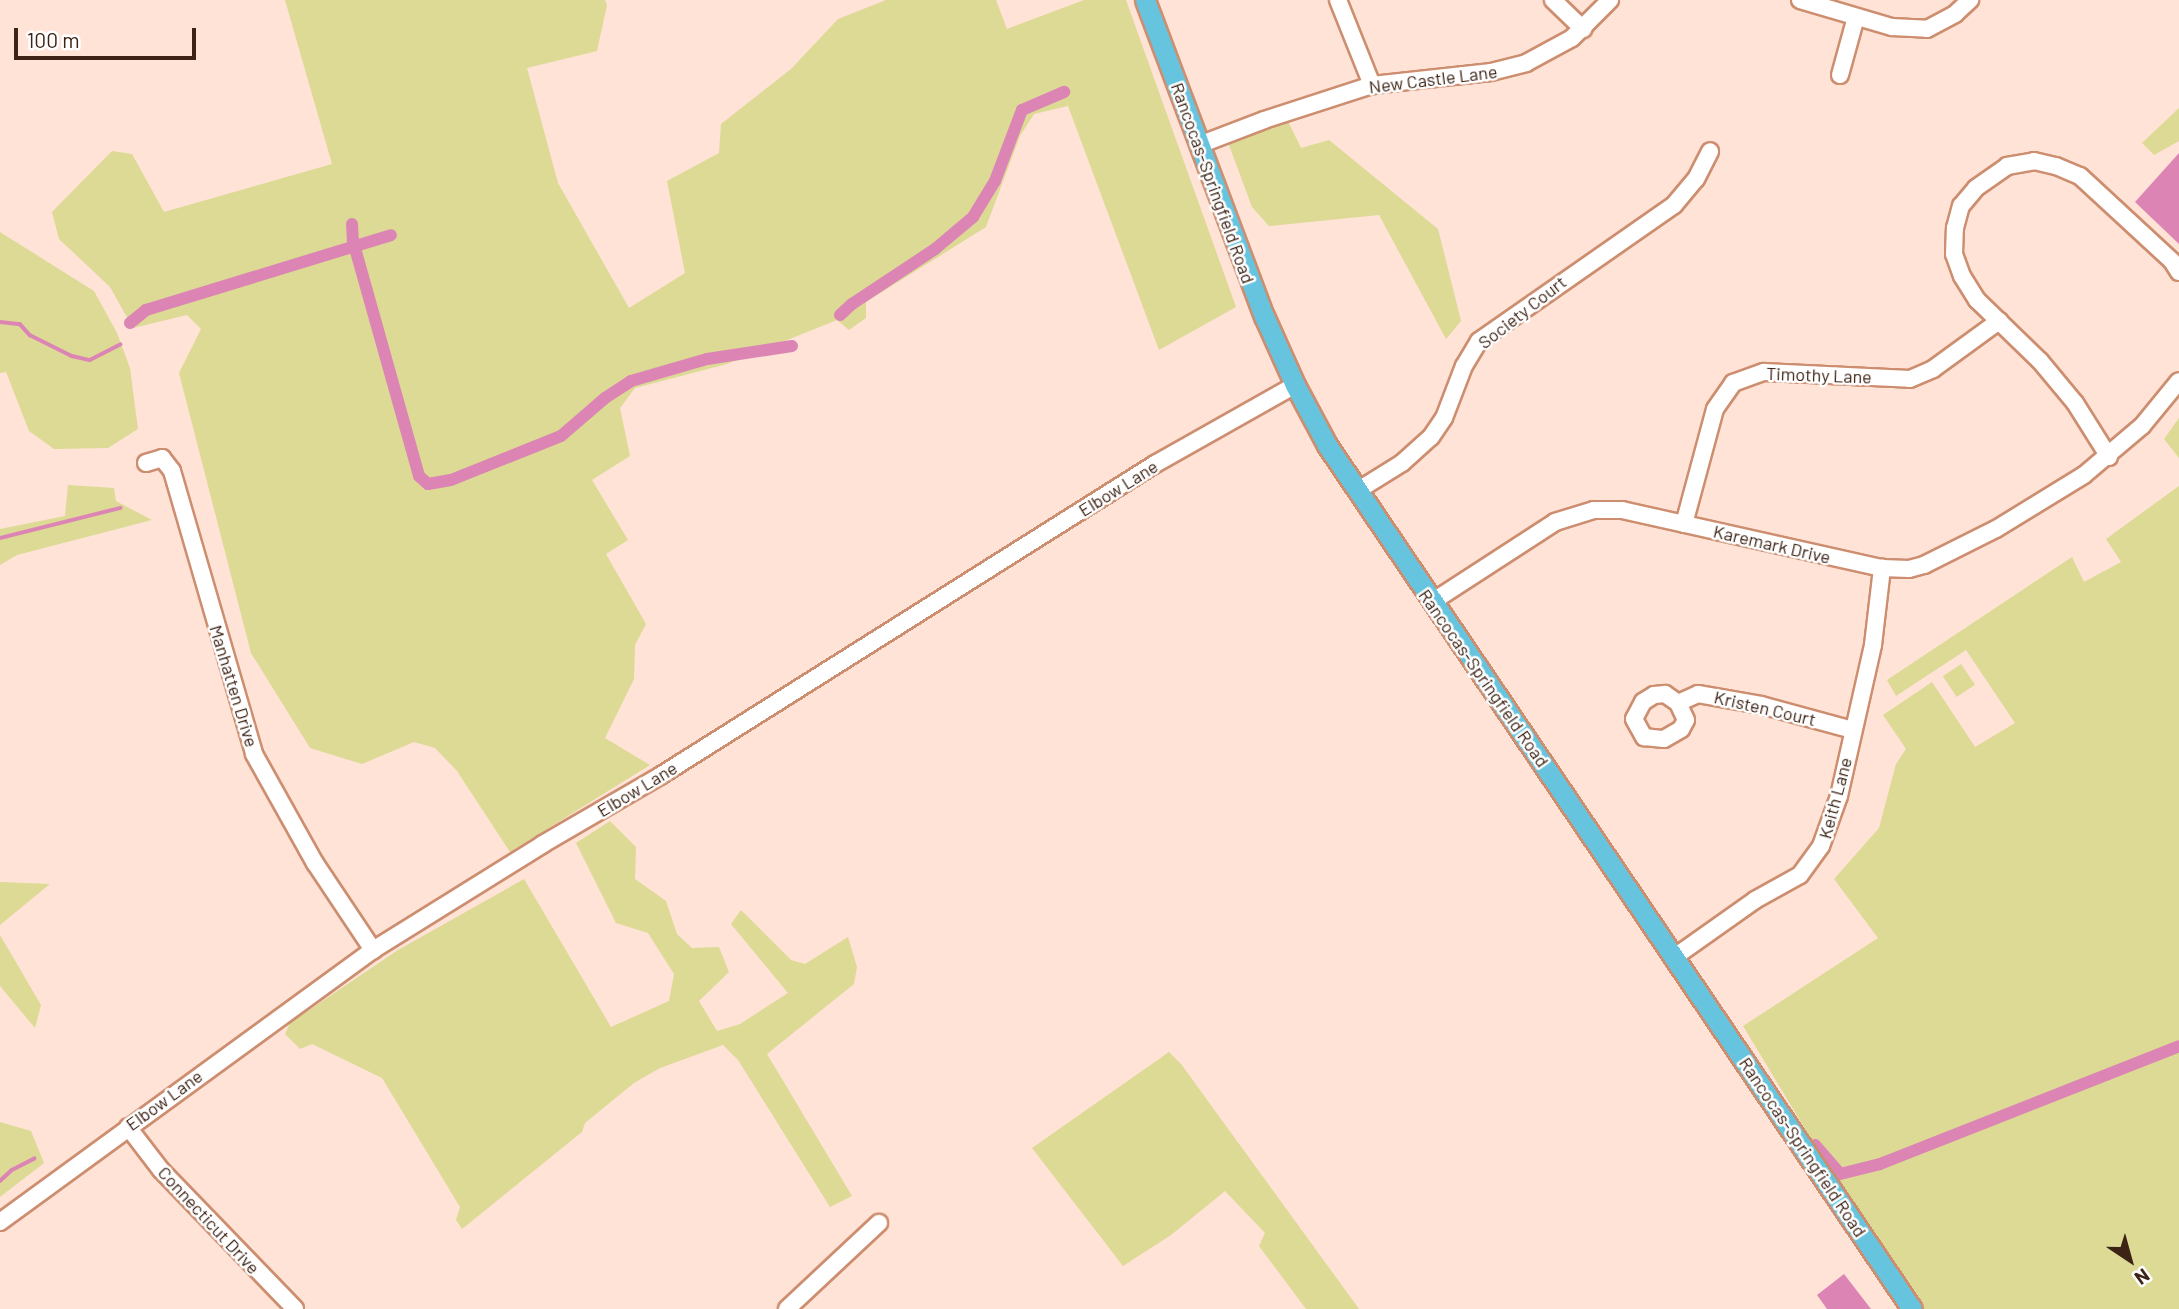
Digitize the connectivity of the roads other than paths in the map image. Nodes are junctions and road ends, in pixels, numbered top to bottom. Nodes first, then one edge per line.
1 (1145, 0) edge
2 (1338, 0) edge
3 (1553, 0) edge
4 (1610, 0) edge
5 (1800, 0) edge
6 (1970, 0) edge
7 (1856, 17) junction
8 (1583, 29) junction
9 (1840, 75) dead end
10 (1372, 85) junction
11 (1199, 145) junction
12 (1710, 151) dead end
13 (2179, 272) edge
14 (1999, 321) junction
15 (2179, 381) edge
16 (1295, 385) junction
17 (2109, 457) junction
18 (146, 463) dead end
19 (1357, 491) junction
20 (1684, 524) junction
21 (1882, 568) junction
22 (1432, 602) junction
23 (1678, 703) dead end
24 (1853, 730) junction
25 (373, 950) junction
26 (1676, 956) junction
27 (128, 1127) junction
28 (0, 1222) edge
29 (879, 1223) dead end
30 (295, 1309) edge
31 (787, 1309) edge
32 (1912, 1309) edge

1 - 11 main road, Rancocas-Springfield Road
2 - 10 street
3 - 8 street
4 - 8 street, New Castle Lane
5 - 7 street
6 - 7 street
7 - 9 street
8 - 10 street, New Castle Lane
10 - 11 street, New Castle Lane
11 - 16 main road, Rancocas-Springfield Road
12 - 19 street, Society Court
13 - 14 street
14 - 17 street
14 - 20 street, Timothy Lane
15 - 17 street, Karemark Drive
16 - 19 main road, Rancocas-Springfield Road
16 - 25 street, Elbow Lane
17 - 21 street, Karemark Drive
18 - 25 street, Manhatten Drive
19 - 22 main road, Rancocas-Springfield Road
20 - 21 street, Karemark Drive
20 - 22 street, Karemark Drive
21 - 24 street, Keith Lane
22 - 26 main road, Rancocas-Springfield Road
23 - 24 street, Kristen Court
24 - 26 street, Keith Lane
25 - 27 street, Elbow Lane
26 - 32 main road, Rancocas-Springfield Road
27 - 28 street, Elbow Lane
27 - 30 street, Connecticut Drive
29 - 31 street

